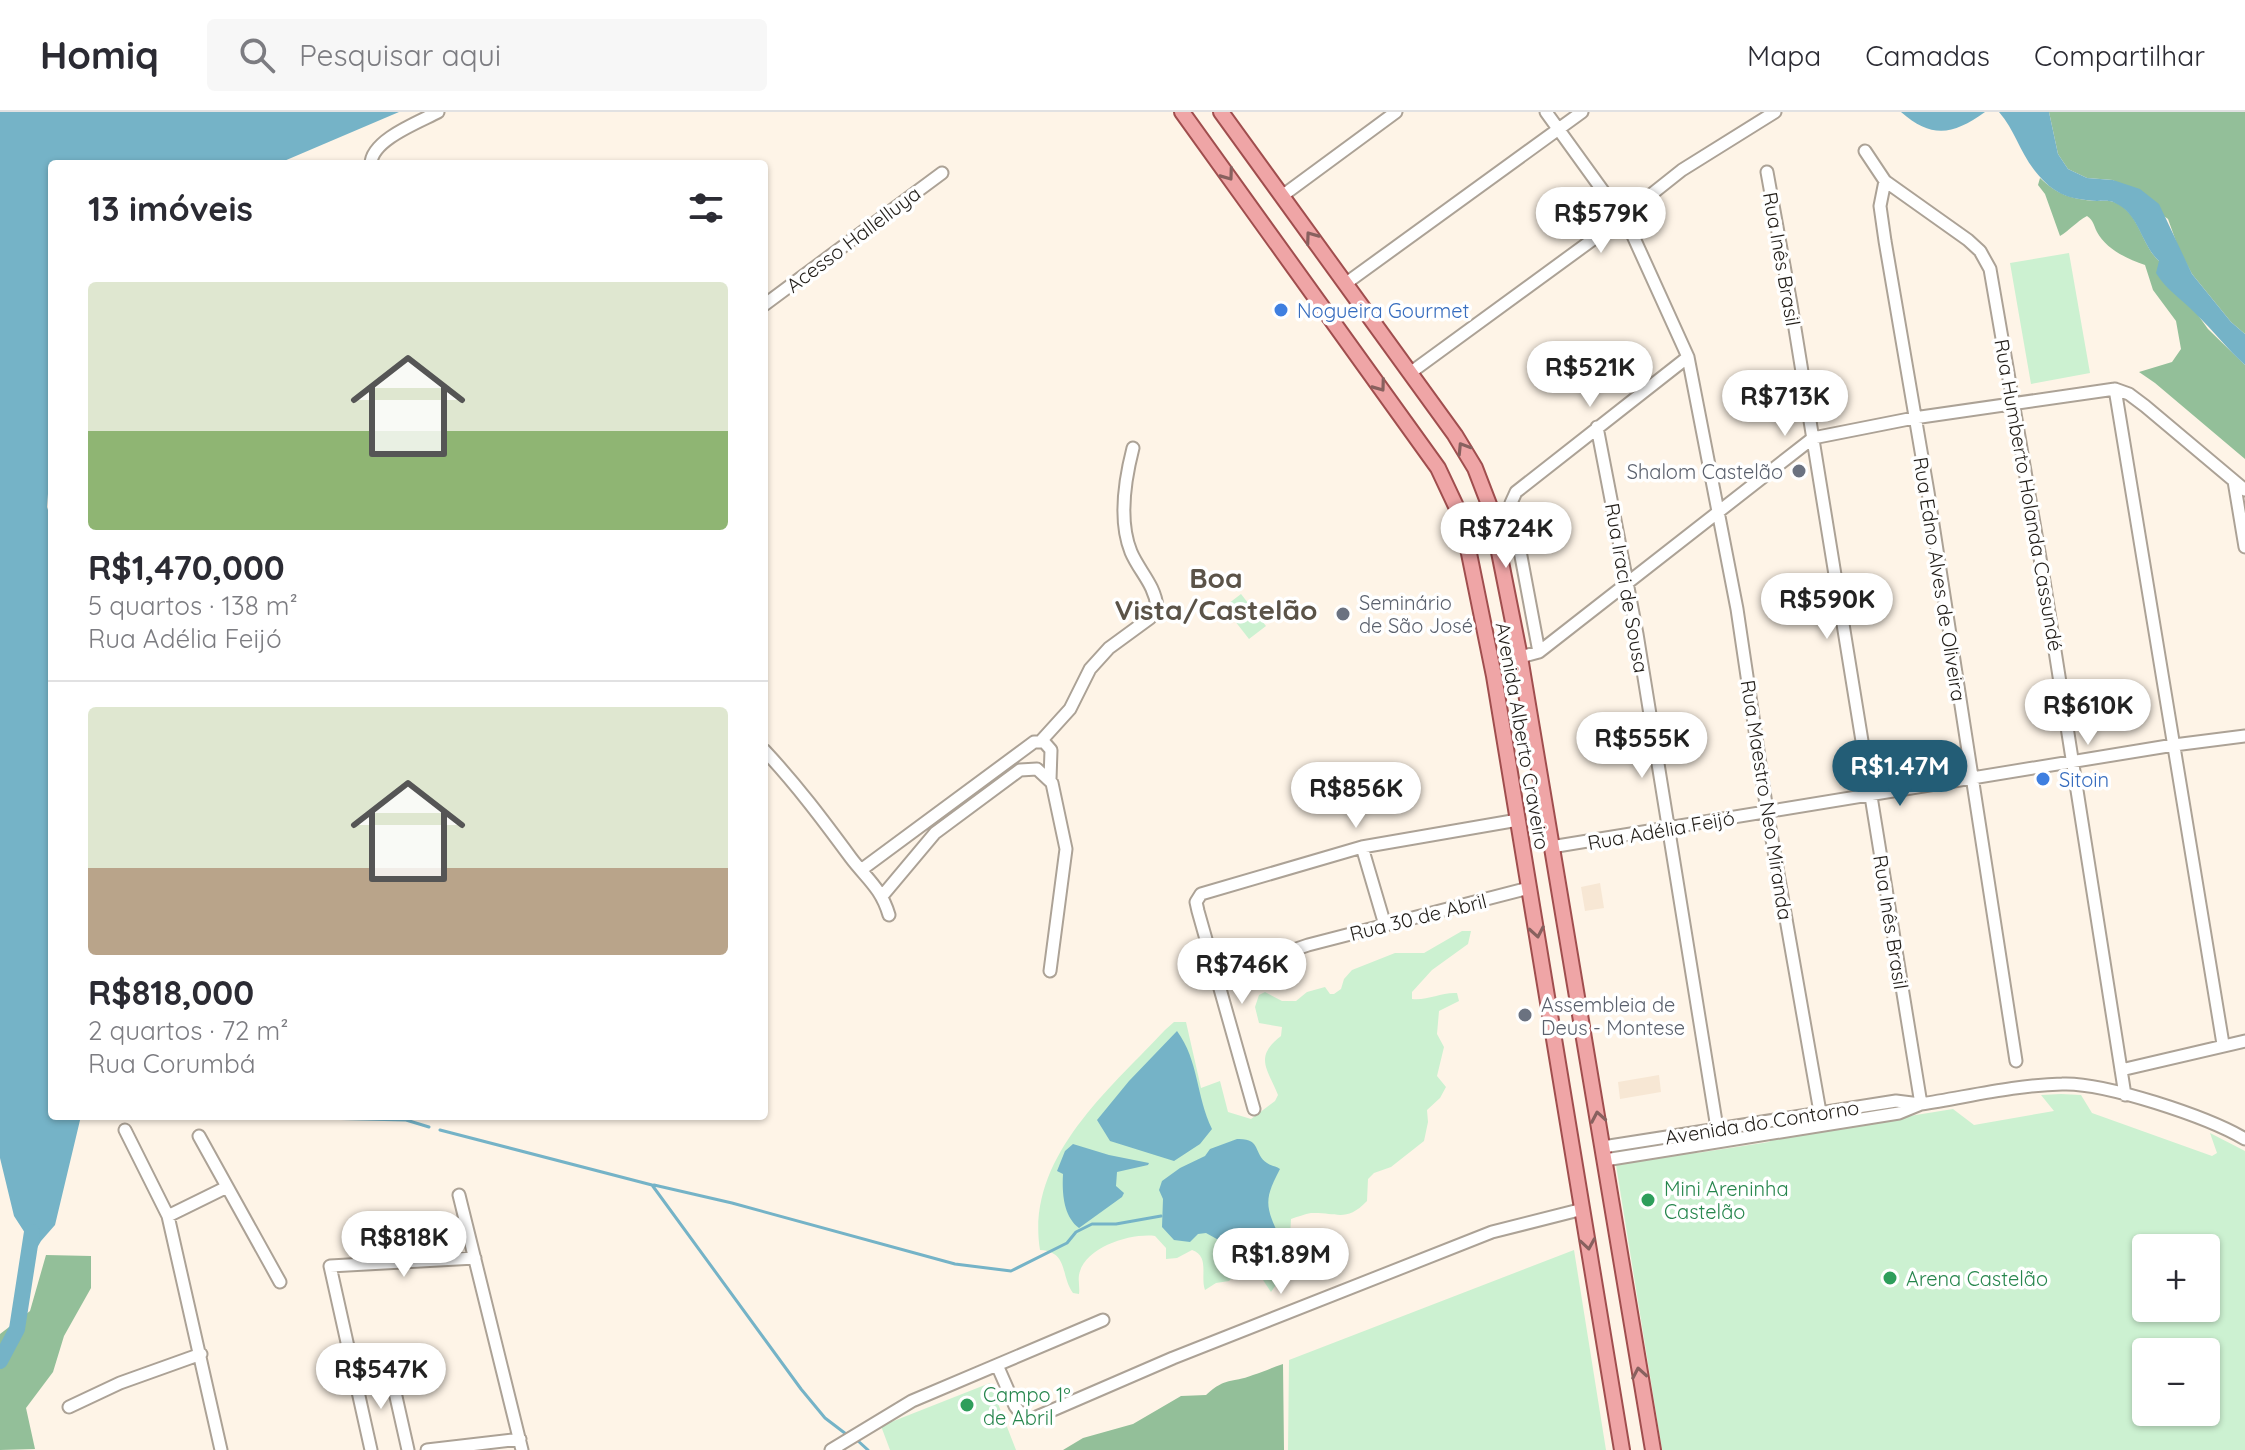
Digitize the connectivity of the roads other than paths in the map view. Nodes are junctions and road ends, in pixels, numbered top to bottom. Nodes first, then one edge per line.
1 (438, 112) edge
2 (1182, 112) edge
3 (1221, 112) edge
4 (1396, 112) edge
5 (1546, 112) edge
6 (1582, 112) edge
7 (1775, 112) edge
8 (1558, 129) junction
9 (1865, 151) dead end
10 (372, 160) edge
11 (1767, 172) dead end
12 (942, 173) dead end
13 (1885, 181) junction
14 (1282, 196) junction
15 (1623, 217) junction
16 (1345, 284) junction
17 (768, 302) edge
18 (1688, 357) junction
19 (1410, 373) junction
20 (2115, 389) junction
21 (2014, 405) junction
22 (1914, 418) junction
23 (1597, 427) junction
24 (1813, 438) junction
25 (1133, 448) dead end
26 (2234, 481) junction
27 (2245, 490) edge
28 (1719, 511) junction
29 (2245, 547) edge
30 (1628, 584) junction
31 (1539, 652) junction
32 (1520, 657) junction
33 (1491, 662) junction
34 (2245, 736) edge
35 (1041, 741) junction
36 (2174, 745) junction
37 (768, 754) edge
38 (2073, 762) junction
39 (1971, 779) junction
40 (1050, 780) junction
41 (1870, 796) junction
42 (1767, 811) junction
43 (1518, 820) junction
44 (1668, 830) junction
45 (1362, 847) junction
46 (1551, 847) junction
47 (861, 870) junction
48 (1529, 888) junction
49 (883, 895) junction
50 (889, 915) dead end
51 (1385, 925) junction
52 (1050, 971) dead end
53 (1215, 977) junction
54 (2245, 1041) edge
55 (2223, 1044) junction
56 (2016, 1061) dead end
57 (2121, 1070) junction
58 (2125, 1095) junction
59 (1921, 1104) junction
60 (1254, 1109) dead end
61 (1820, 1112) junction
62 (1717, 1128) junction
63 (125, 1130) dead end
64 (199, 1136) dead end
65 (2245, 1139) edge
66 (1604, 1153) junction
67 (227, 1187) junction
68 (459, 1195) dead end
69 (1583, 1209) junction
70 (168, 1216) junction
71 (475, 1258) junction
72 (280, 1282) dead end
73 (1103, 1320) dead end
74 (201, 1354) junction
75 (997, 1365) junction
76 (390, 1370) dead end
77 (69, 1407) dead end
78 (521, 1444) edge
79 (221, 1450) edge
80 (371, 1450) edge
81 (408, 1450) edge
82 (427, 1450) edge
83 (831, 1450) edge
84 (1622, 1450) edge
85 (1653, 1450) edge

1 - 10 street
2 -> 33 main road, Avenida Alberto Craveiro
3 - 14 main road, Avenida Alberto Craveiro
4 - 14 street
5 - 8 street, Rua Maestro Neo Miranda
6 - 8 street
7 - 15 street
8 - 15 street, Rua Maestro Neo Miranda
8 - 16 street
9 - 13 street
11 - 24 street, Rua Inês Brasil
12 - 17 street, Acesso Hallelluya
13 - 21 street, Rua Humberto Holanda Cassundé
13 - 22 street, Rua Edno Alves de Oliveira
16 -> 14 main road, Avenida Alberto Craveiro
15 - 18 street, Rua Maestro Neo Miranda
15 - 19 street
16 - 19 main road, Avenida Alberto Craveiro
18 - 23 street
18 - 28 street, Rua Maestro Neo Miranda
32 -> 19 main road, Avenida Alberto Craveiro
20 - 21 street
20 - 26 street
20 - 36 street
21 - 22 street
21 - 38 street, Rua Humberto Holanda Cassundé
22 - 24 street
22 - 39 street, Rua Edno Alves de Oliveira
23 - 30 street, Rua Iraci de Sousa
23 - 31 street
24 - 28 street
24 - 41 street, Rua Inês Brasil
25 - 35 street
26 - 27 street
26 - 29 street
28 - 30 street
28 - 42 street, Rua Maestro Neo Miranda
30 - 31 street
30 - 44 street, Rua Iraci de Sousa
31 - 32 street
32 - 33 main road
32 - 46 main road, Avenida Alberto Craveiro
33 - 43 main road, Avenida Alberto Craveiro
34 - 36 street, Rua Adélia Feijó
35 - 40 street
35 - 47 street
36 - 38 street, Rua Adélia Feijó
36 - 55 street
37 - 47 street
38 - 39 street, Rua Adélia Feijó
38 - 57 street, Rua Humberto Holanda Cassundé
39 - 41 street, Rua Adélia Feijó
39 - 56 street, Rua Edno Alves de Oliveira
40 - 49 street
40 - 52 street
41 - 42 street, Rua Adélia Feijó
41 - 59 street, Rua Inês Brasil
42 - 44 street, Rua Adélia Feijó
42 - 61 street, Rua Maestro Neo Miranda
43 - 45 street
43 - 48 main road, Avenida Alberto Craveiro
44 - 46 street, Rua Adélia Feijó
44 - 62 street, Rua Iraci de Sousa
45 - 51 street
45 - 53 street
66 -> 46 main road, Avenida Alberto Craveiro
47 - 49 street
48 - 51 street, Rua 30 de Abril
48 -> 69 main road, Avenida Alberto Craveiro
49 - 50 street
51 - 53 street, Rua 30 de Abril
53 - 60 street
54 - 55 street
55 - 57 street
57 - 58 street, Rua Humberto Holanda Cassundé
58 - 59 street, Avenida do Contorno
58 - 65 street, Avenida do Contorno
59 - 61 street, Avenida do Contorno
59 - 66 street, Avenida do Contorno
61 - 62 street, Avenida do Contorno
62 - 66 street, Avenida do Contorno
63 - 70 street
64 - 67 street
85 -> 66 main road, Avenida Alberto Craveiro
67 - 70 street
67 - 72 street
68 - 71 street
69 - 75 street
69 -> 84 main road, Avenida Alberto Craveiro
70 - 74 street
71 - 78 street
71 - 80 street
73 - 75 street
74 - 77 street
74 - 79 street
75 - 83 street
76 - 81 street
78 - 82 street

